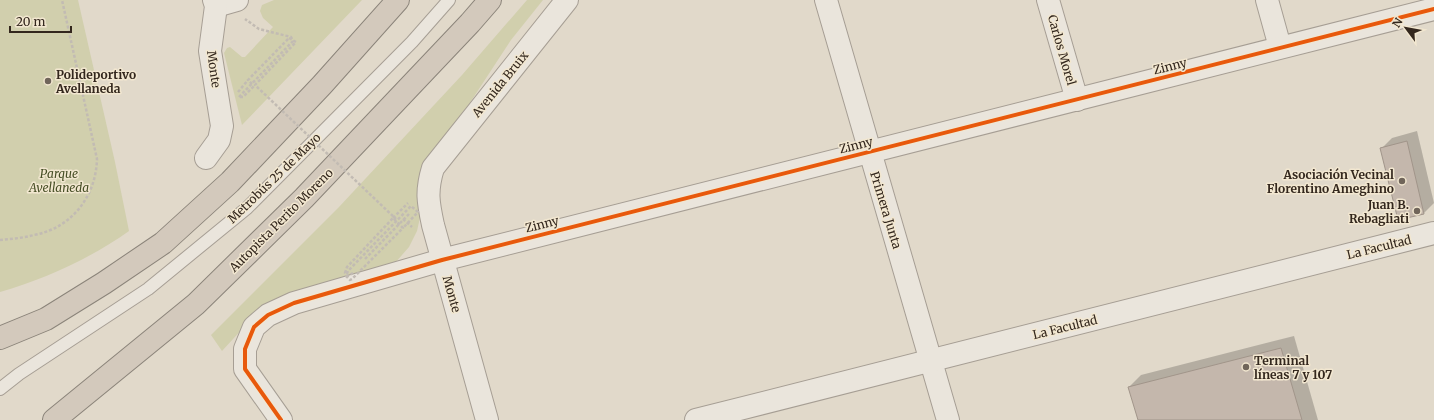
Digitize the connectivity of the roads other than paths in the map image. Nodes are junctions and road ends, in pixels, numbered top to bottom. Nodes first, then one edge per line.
1 (398, 0) edge
2 (449, 0) edge
3 (490, 0) edge
4 (567, 0) edge
5 (826, 0) edge
6 (1048, 0) edge
7 (1267, 0) edge
8 (215, 3) edge
9 (239, 7) edge
10 (1434, 9) edge
11 (1280, 47) junction
12 (1077, 100) junction
13 (869, 152) junction
14 (206, 158) dead end
15 (433, 168) joint
16 (1434, 233) edge
17 (442, 260) junction
18 (0, 338) edge
19 (931, 360) junction
20 (19, 374) junction
21 (0, 383) edge
22 (0, 389) edge
23 (54, 420) edge
24 (281, 420) edge
25 (487, 420) edge
26 (696, 420) edge
27 (948, 420) edge

1 - 18 highway
2 - 20 lane, Metrobús 25 de Mayo
3 - 23 highway, Autopista Perito Moreno
4 - 15 street, Avenida Bruix
5 - 13 street, Primera Junta
6 - 12 street, Carlos Morel
7 - 11 street
8 - 9 street
8 - 14 street, Monte
10 - 11 street, Zinny
11 - 12 street, Zinny
12 - 13 street, Zinny
13 - 17 street, Zinny
13 - 19 street, Primera Junta
15 - 17 street, Monte
16 - 19 street, La Facultad
17 - 24 street, Zinny
17 - 25 street, Monte
19 - 26 street, La Facultad
19 - 27 street, Primera Junta
20 - 21 lane, Metrobús 25 de Mayo
20 - 22 lane, Metrobús 25 de Mayo

